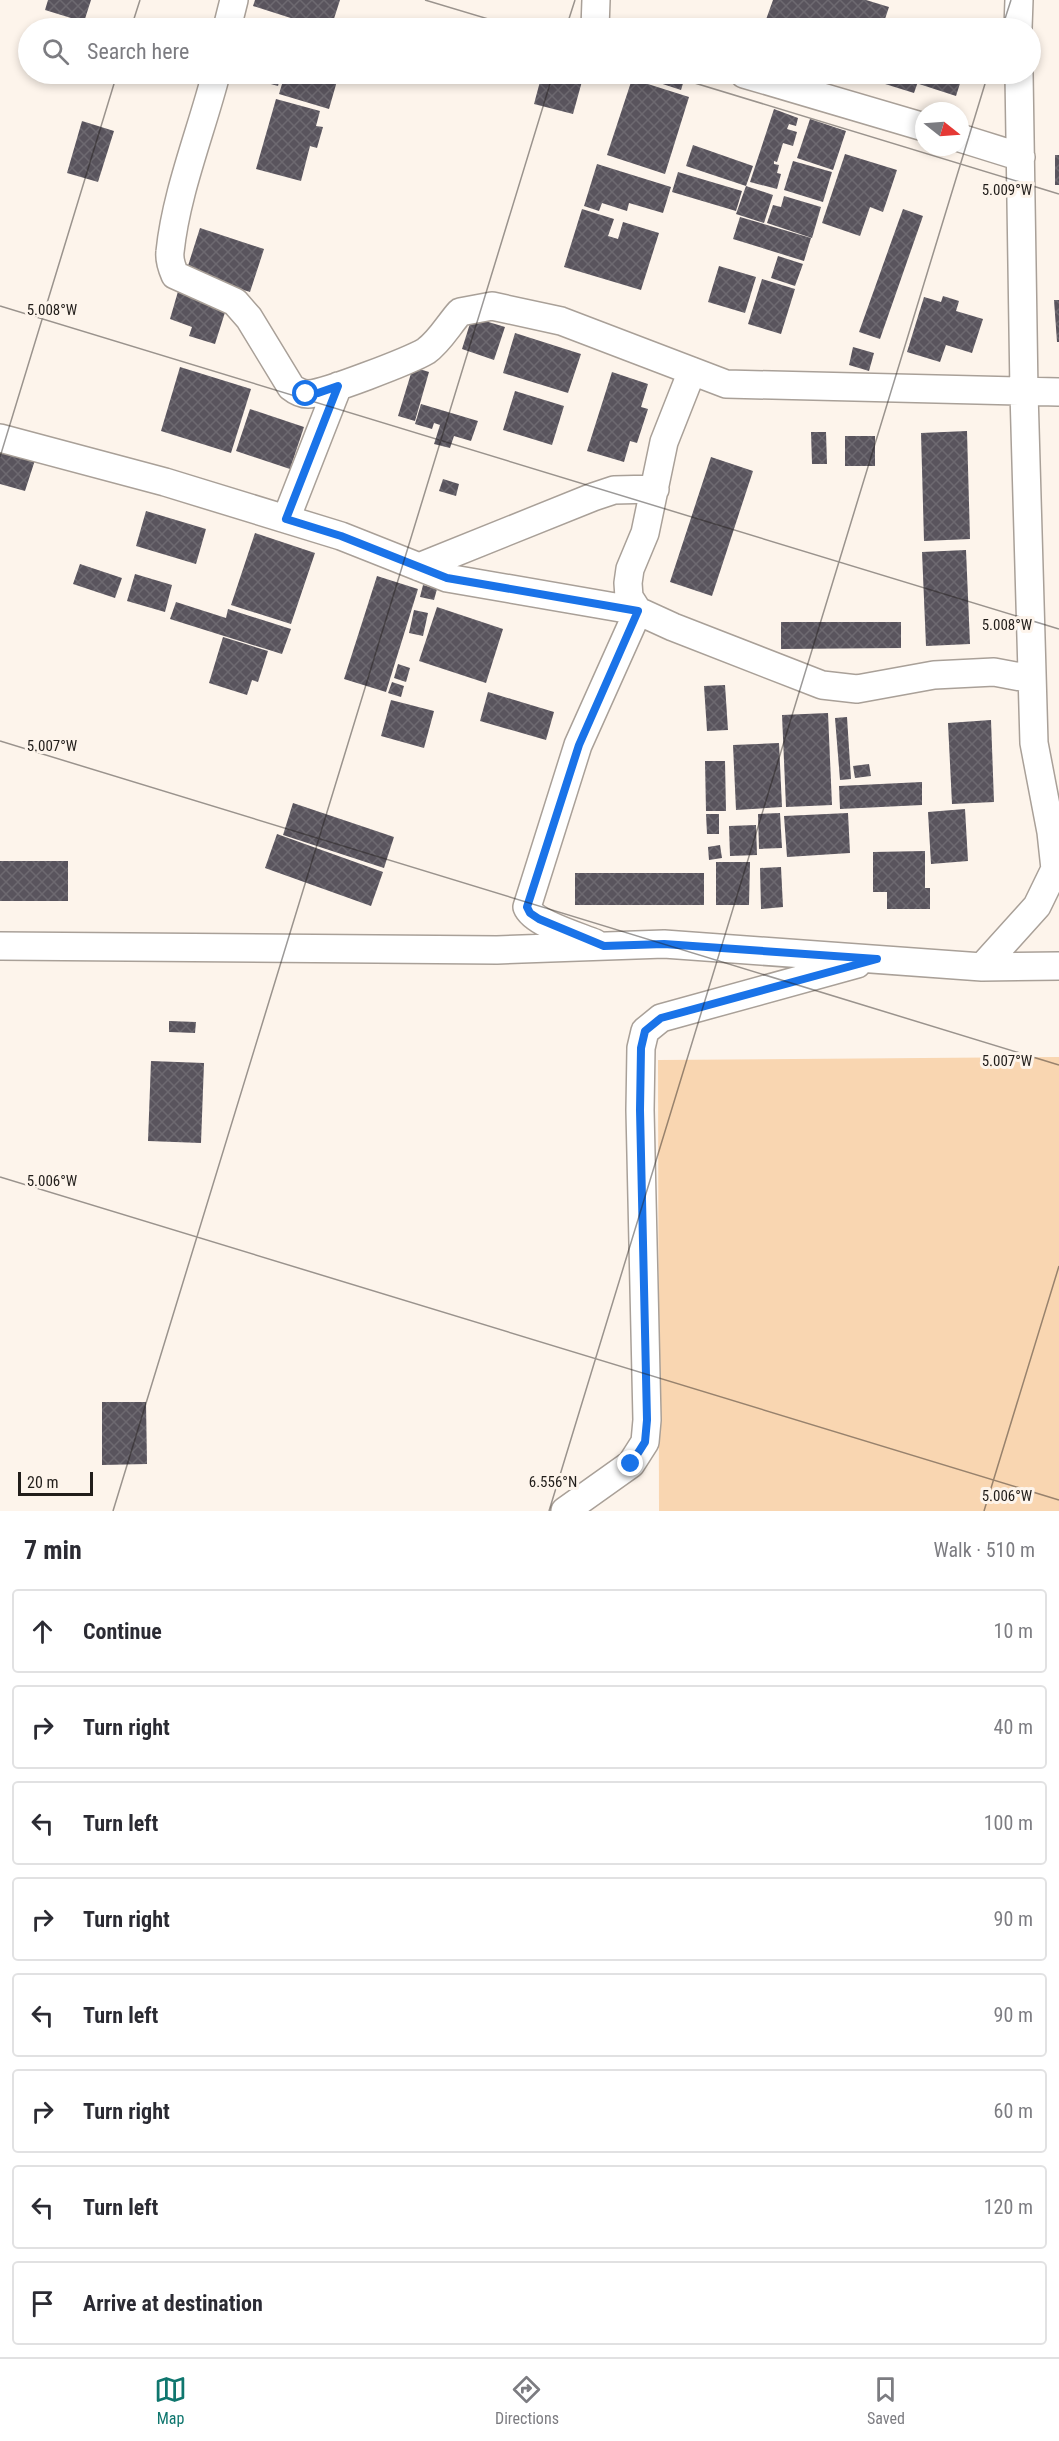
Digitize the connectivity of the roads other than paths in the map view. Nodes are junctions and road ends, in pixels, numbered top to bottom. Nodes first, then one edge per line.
1 (234, 0) edge
2 (596, 0) edge
3 (1019, 0) edge
4 (230, 18) edge
5 (595, 18) edge
6 (1018, 18) edge
7 (213, 84) edge
8 (778, 84) edge
9 (1019, 84) edge
10 (915, 124) edge
11 (969, 141) edge
12 (1021, 157) junction
13 (692, 371) junction
14 (338, 386) junction
15 (1024, 392) junction
16 (1059, 392) edge
17 (0, 438) edge
18 (655, 489) junction
19 (286, 519) junction
20 (419, 567) junction
21 (638, 611) junction
22 (1032, 679) junction
23 (1057, 871) edge
24 (0, 946) edge
25 (604, 946) junction
26 (877, 959) junction
27 (1059, 966) edge
28 (982, 967) junction
29 (565, 1511) edge

1 - 4 street
2 - 5 street
3 - 6 street
7 - 14 street
8 - 10 street
9 - 12 street
11 - 12 street
12 - 15 street
13 - 14 street
13 - 15 street
13 - 18 street
14 - 19 street
15 - 16 street
15 - 22 street
17 - 19 street
18 - 20 street
18 - 21 street
19 - 20 street
20 - 21 street
21 - 22 street
21 - 25 street
22 - 23 street
23 - 28 street
24 - 25 street
25 - 26 street
26 - 28 street
26 - 29 street
27 - 28 street

